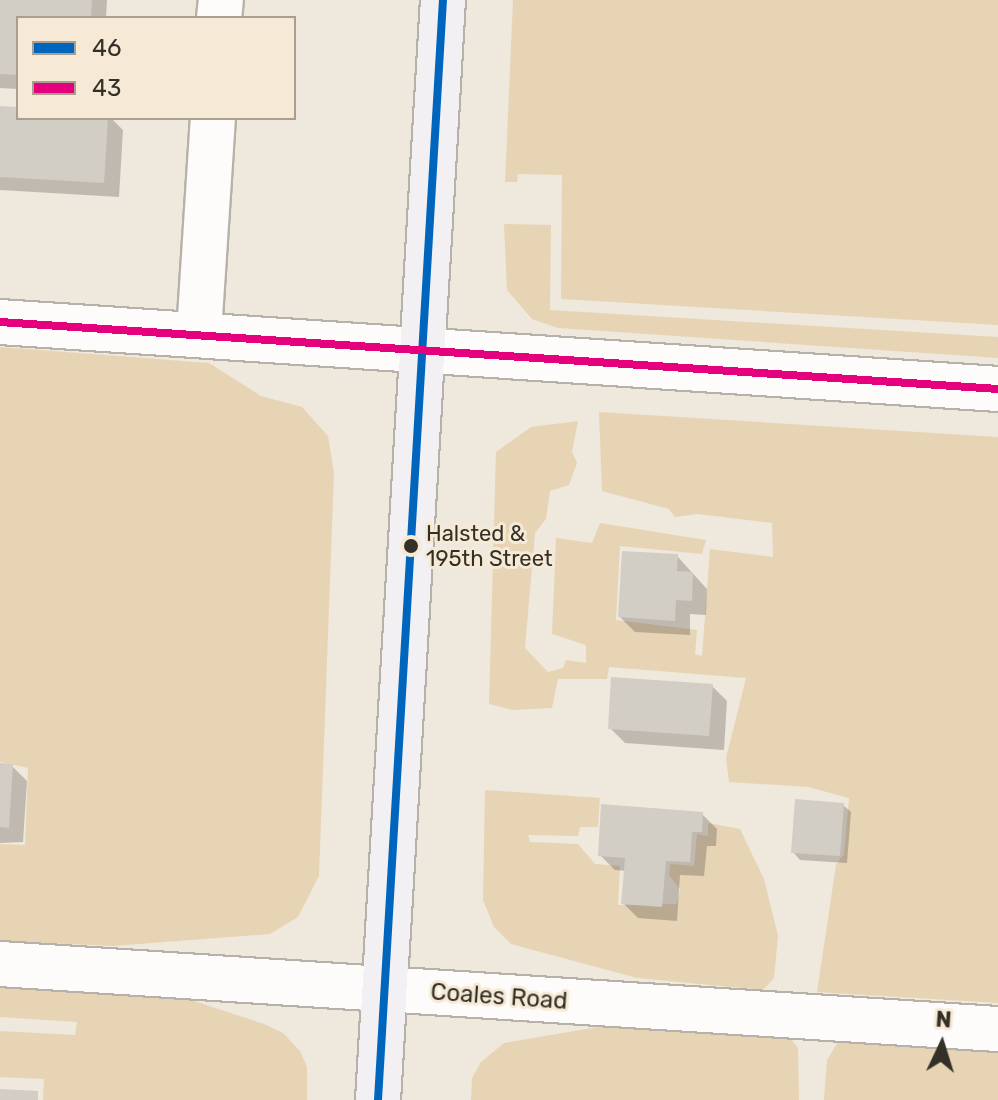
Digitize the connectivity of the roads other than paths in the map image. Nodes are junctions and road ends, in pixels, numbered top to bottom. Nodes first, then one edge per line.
1 (443, 0) edge
2 (213, 120) edge
3 (0, 322) edge
4 (199, 333) junction
5 (422, 351) junction
6 (998, 389) edge
7 (0, 964) edge
8 (385, 990) junction
9 (998, 1029) edge
10 (378, 1100) edge

1 - 5 main road
2 - 4 street
3 - 4 street
4 - 5 street
5 - 6 street
5 - 8 main road
7 - 8 street, Coales Road
8 - 9 street, Coales Road
8 - 10 main road

